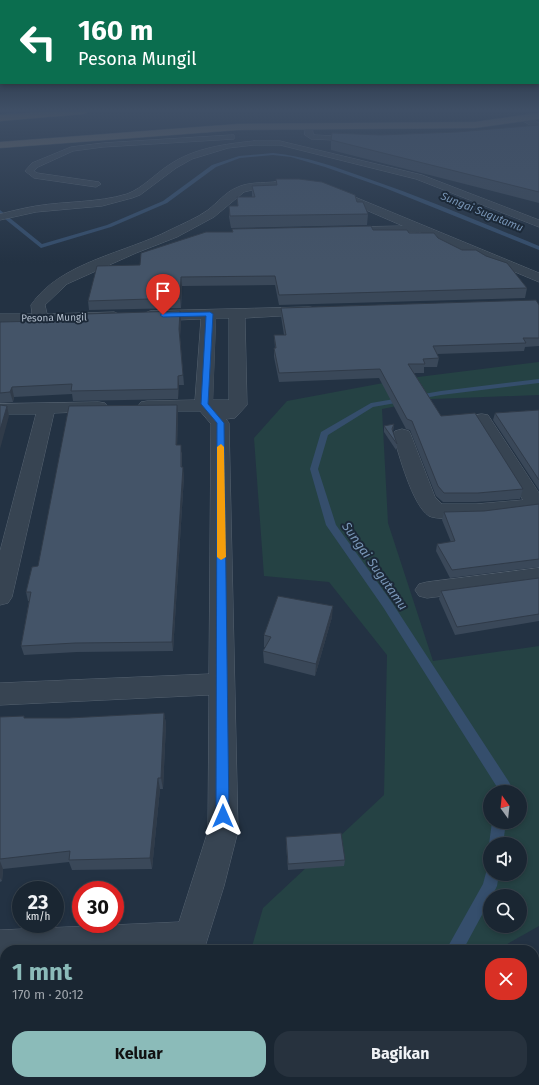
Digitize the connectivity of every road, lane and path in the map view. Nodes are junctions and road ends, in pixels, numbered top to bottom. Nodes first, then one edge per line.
1 (43, 162) edge
2 (181, 162) edge
3 (356, 162) edge
4 (96, 184) dead end
5 (505, 210) junction
6 (539, 215) edge
7 (0, 217) edge
8 (539, 224) edge
9 (426, 229) junction
10 (339, 231) edge
11 (173, 234) junction
12 (197, 234) edge
13 (539, 278) edge
14 (315, 297) edge
15 (196, 300) dead end
16 (94, 303) edge
17 (0, 306) edge
18 (324, 310) edge
19 (40, 312) junction
20 (237, 313) junction
21 (210, 314) junction
22 (0, 319) edge
23 (238, 404) junction
24 (46, 408) junction
25 (0, 409) edge
26 (212, 414) junction
27 (482, 419) dead end
28 (402, 435) dead end
29 (538, 505) edge
30 (539, 576) edge
31 (428, 590) dead end
32 (0, 597) edge
33 (222, 684) junction
34 (0, 694) edge
35 (189, 945) edge

1 - 4 lane
2 - 7 lane
3 - 5 lane
5 - 6 lane
5 - 8 lane
9 - 10 street
9 - 11 street
9 - 13 street
11 - 12 street
11 - 19 street
14 - 15 street
16 - 19 street, Pesona Mungil
17 - 19 street, Pesona Mungil
18 - 20 street, Pesona Mungil
19 - 21 street, Pesona Mungil
19 - 22 street, Pesona Mungil
20 - 21 street, Pesona Mungil
20 - 23 street
21 - 26 street
23 - 26 street
23 - 26 street
24 - 25 street
24 - 26 street
24 - 32 street
26 - 33 street
27 - 29 street
28 - 29 street
30 - 31 street
33 - 34 street
33 - 35 street

